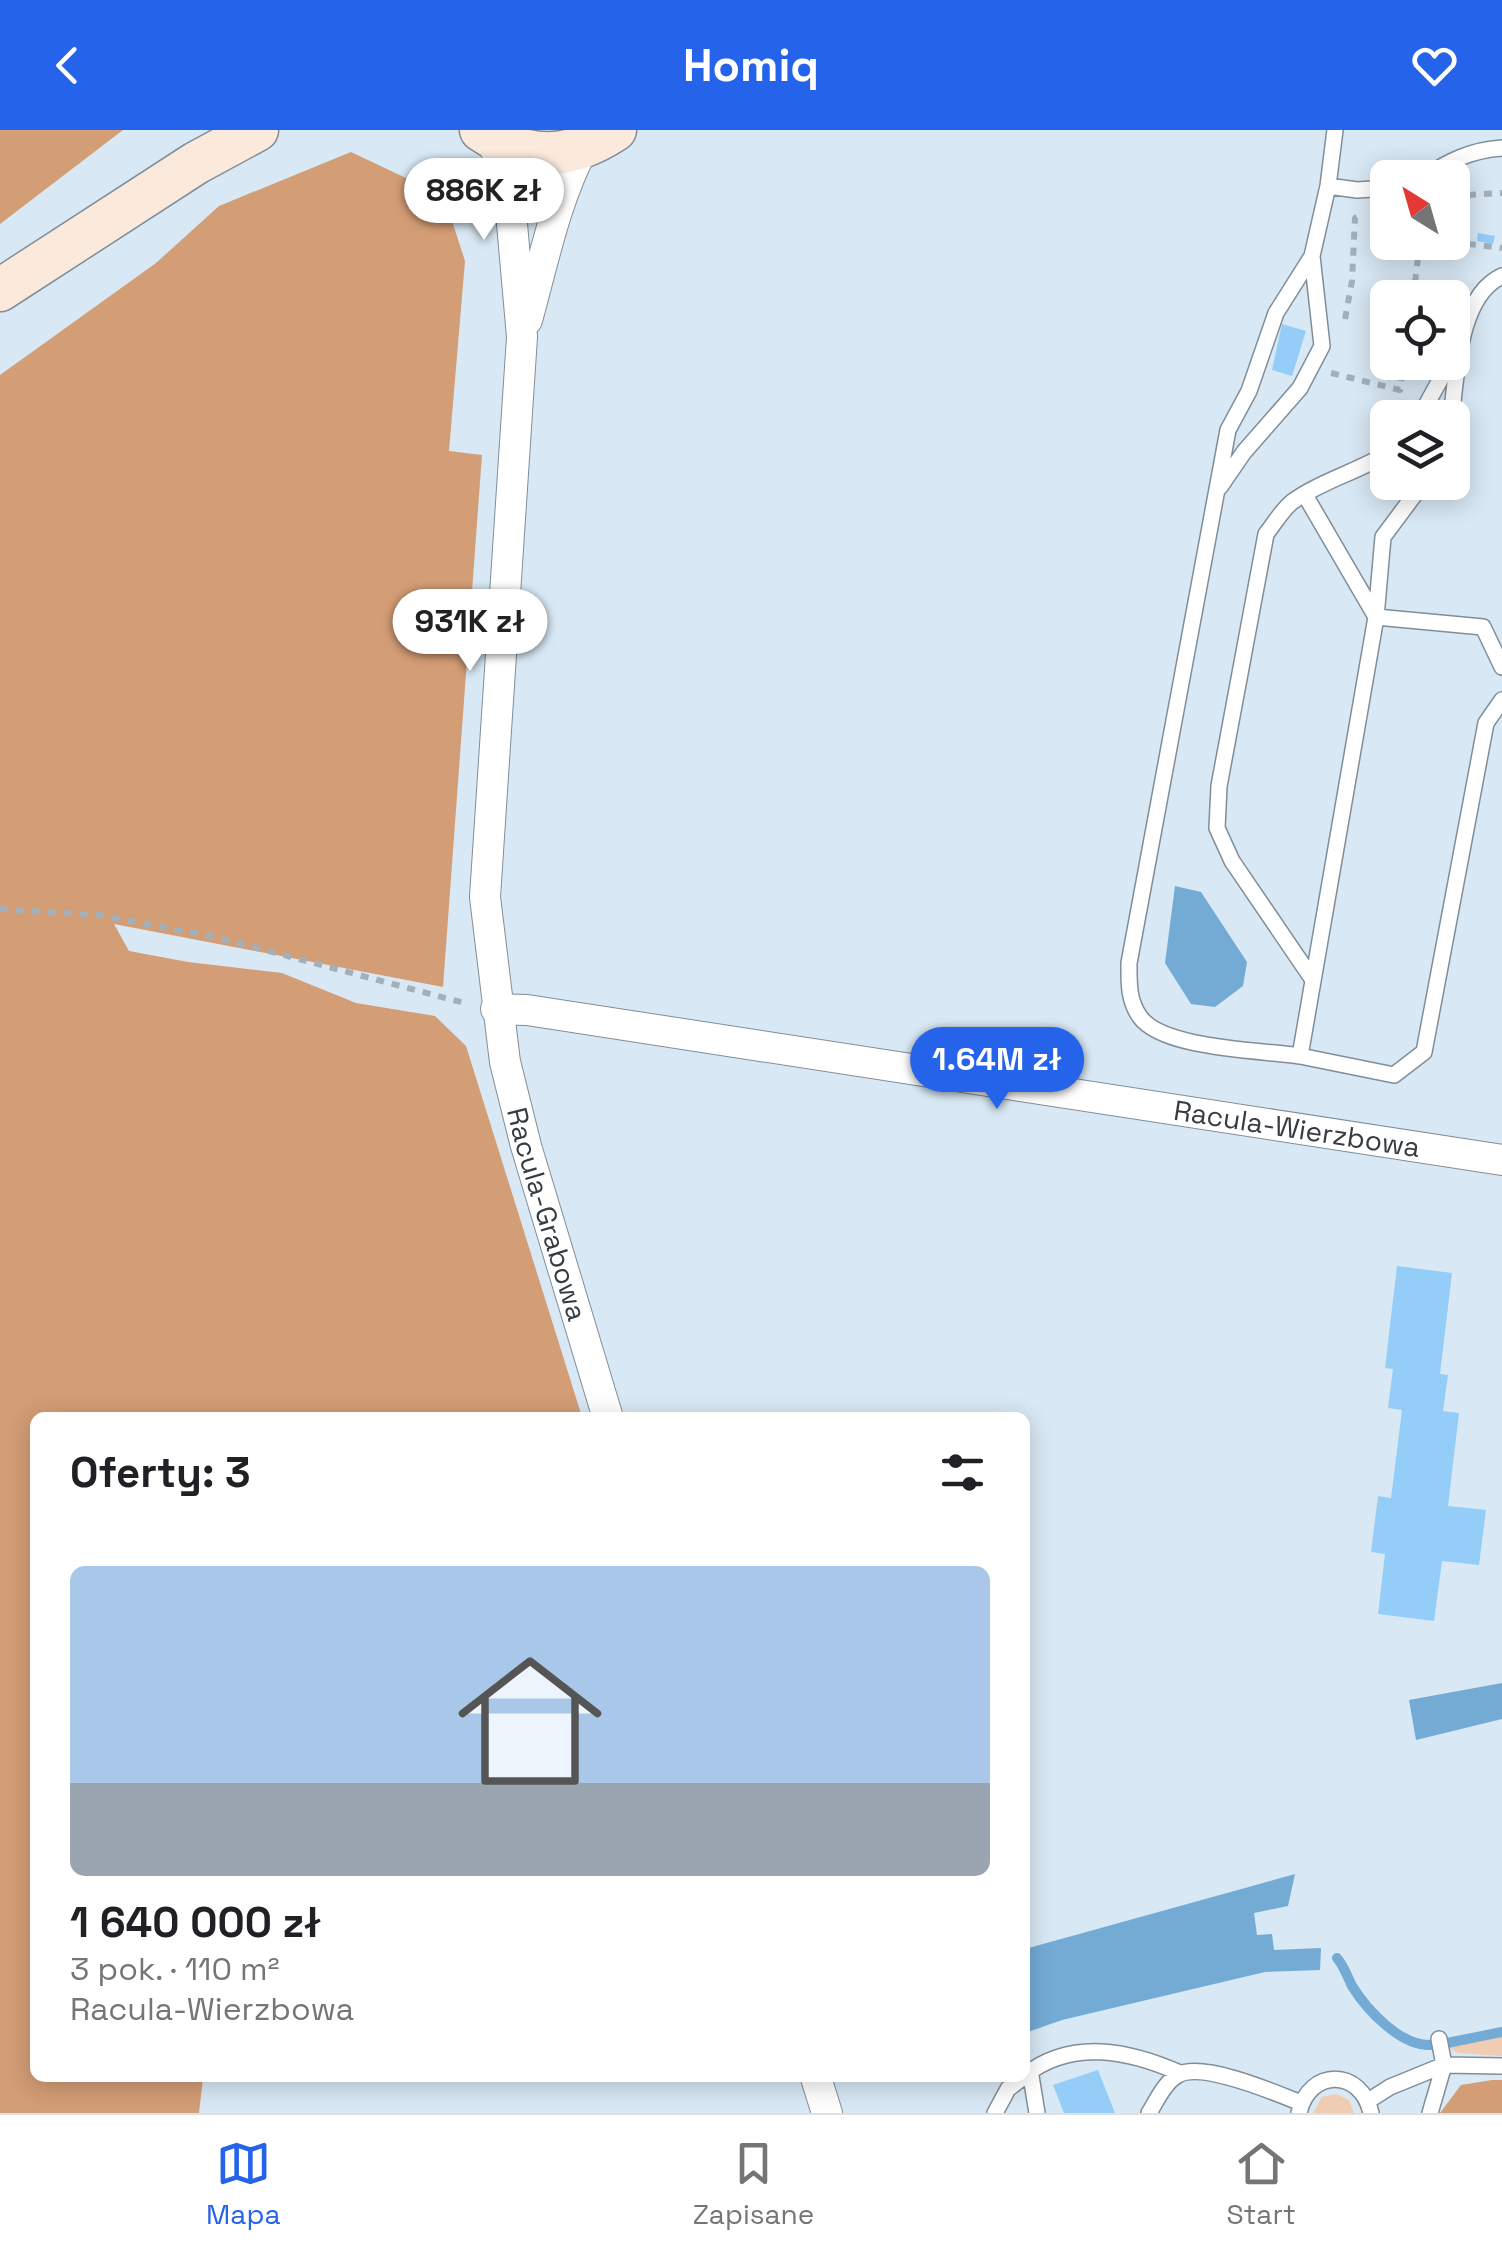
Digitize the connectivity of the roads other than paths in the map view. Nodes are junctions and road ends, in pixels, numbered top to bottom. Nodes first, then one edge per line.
1 (257, 130) edge
2 (1335, 130) edge
3 (484, 133) edge
4 (599, 139) edge
5 (1502, 148) edge
6 (1451, 160) edge
7 (1328, 186) junction
8 (1370, 189) edge
9 (1312, 256) junction
10 (1502, 276) edge
11 (0, 290) edge
12 (1470, 316) edge
13 (522, 338) junction
14 (1370, 464) edge
15 (1215, 494) junction
16 (1305, 495) junction
17 (1411, 500) edge
18 (1376, 618) junction
19 (1502, 666) edge
20 (1502, 700) edge
21 (1313, 980) junction
22 (496, 1009) junction
23 (1300, 1056) junction
24 (1502, 1160) edge
25 (606, 1412) edge
26 (1439, 2039) dead end
27 (1444, 2064) junction
28 (1502, 2066) edge
29 (1030, 2072) edge
30 (1180, 2073) junction
31 (817, 2082) edge
32 (1016, 2082) edge
33 (1028, 2082) edge
34 (1370, 2107) edge
35 (1300, 2108) edge
36 (828, 2113) edge
37 (994, 2113) edge
38 (1037, 2113) edge
39 (1149, 2113) edge
40 (1430, 2113) edge

1 - 11 main road
2 - 7 lane
3 - 4 main road
3 - 13 street
4 - 13 street
5 - 6 lane
7 - 8 lane
7 - 9 lane
9 - 15 lane
9 - 15 lane
10 - 12 lane
13 - 22 street, Racula-Grabowa
14 - 16 lane
15 - 23 lane
16 - 18 lane
16 - 21 lane
17 - 18 lane
18 - 19 lane
18 - 21 lane
20 - 23 lane
21 - 23 lane
22 - 24 street, Racula-Wierzbowa
22 - 25 street, Racula-Grabowa
26 - 27 lane
27 - 28 lane
27 - 34 lane
27 - 40 lane
29 - 30 lane
30 - 35 lane
30 - 39 lane
31 - 36 street
32 - 37 lane
33 - 38 lane
34 - 35 lane

